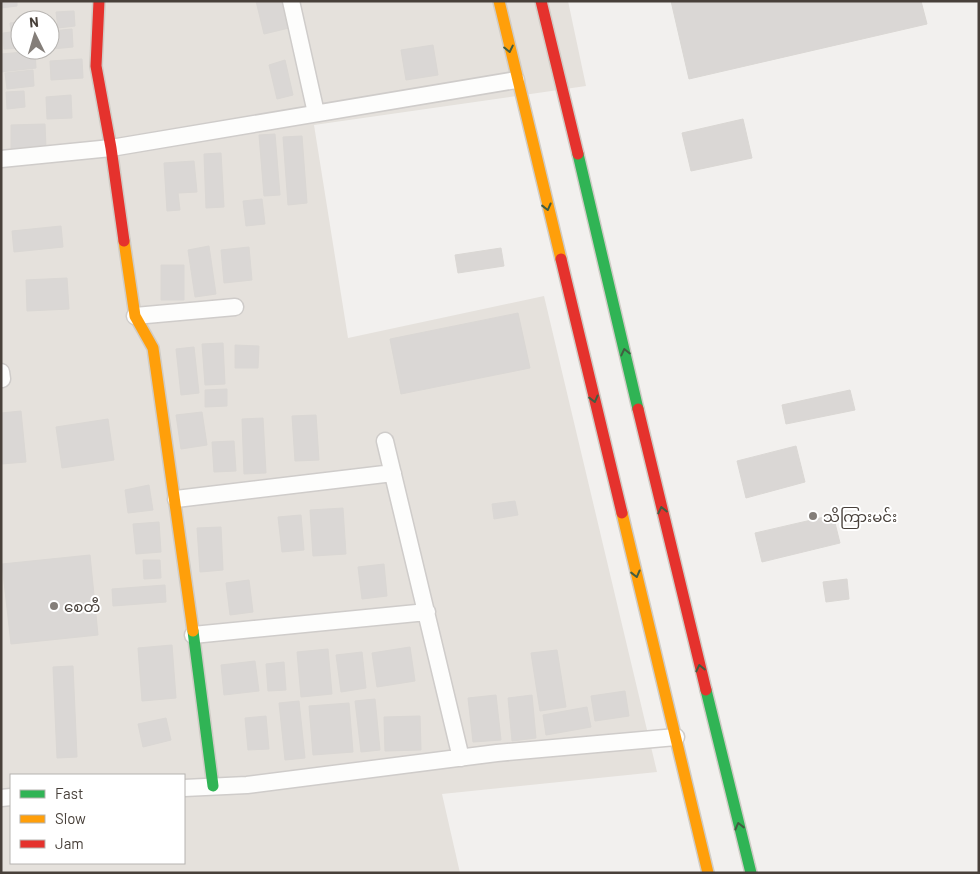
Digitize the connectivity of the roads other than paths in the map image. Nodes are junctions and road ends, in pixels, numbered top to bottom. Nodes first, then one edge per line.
1 (99, 1) edge
2 (291, 1) edge
3 (499, 1) edge
4 (541, 1) edge
5 (516, 80) junction
6 (316, 113) junction
7 (112, 148) junction
8 (1, 160) edge
9 (235, 307) dead end
10 (135, 316) junction
11 (385, 441) dead end
12 (393, 473) junction
13 (176, 499) junction
14 (427, 612) junction
15 (194, 635) junction
16 (676, 737) junction
17 (461, 758) junction
18 (213, 786) junction
19 (185, 788) edge
20 (708, 873) edge
21 (751, 873) edge

1 - 7 main road
2 - 6 street
3 -> 5 main road
21 -> 4 main road
5 - 6 street
5 -> 16 main road
6 - 7 street
7 - 8 street
7 - 10 main road
9 - 10 street
10 - 13 main road
11 - 12 street
12 - 13 street
12 - 14 street
13 - 15 main road
14 - 15 street
14 - 17 street
15 - 18 main road
16 - 17 street
16 - 20 main road
17 - 18 street
18 - 19 street

